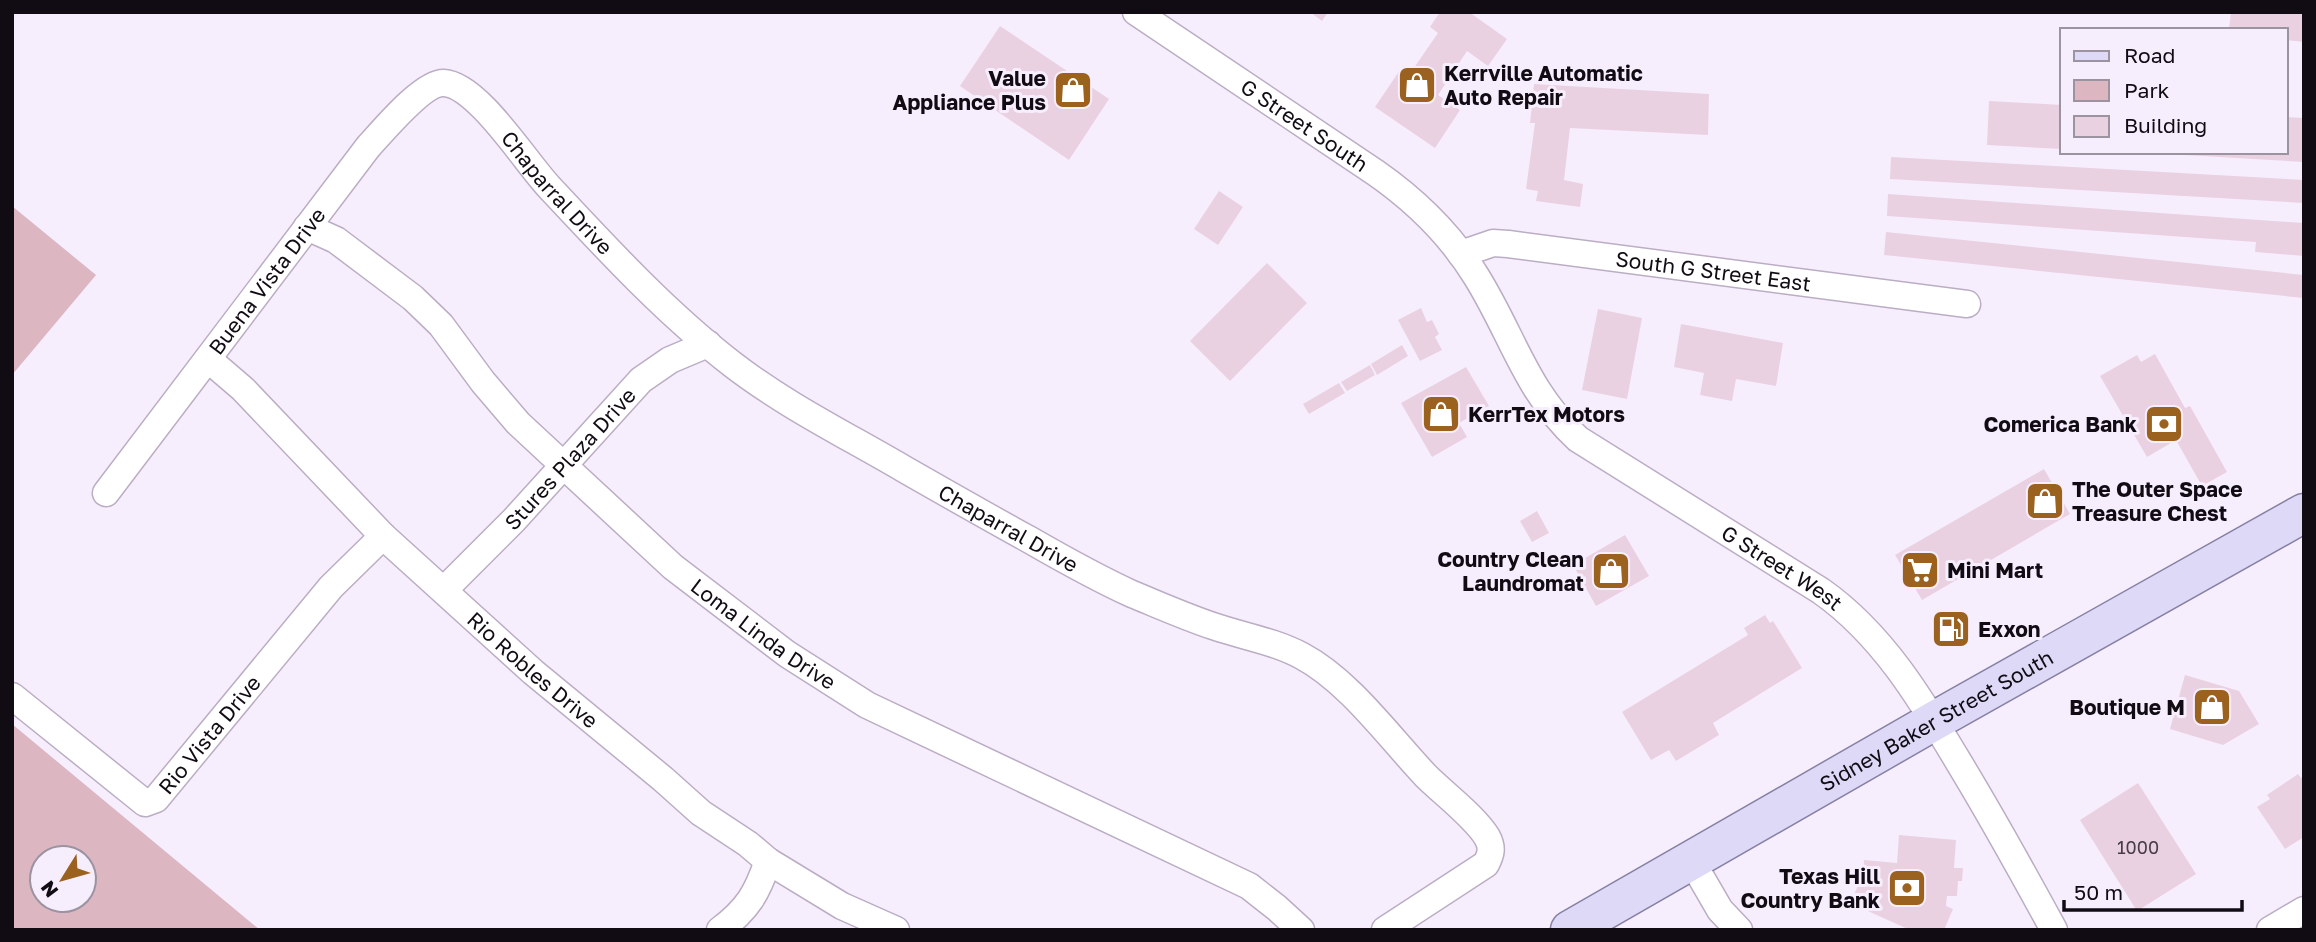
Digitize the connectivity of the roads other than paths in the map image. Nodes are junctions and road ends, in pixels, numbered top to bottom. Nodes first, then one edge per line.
1 (1136, 12) edge
2 (440, 83) joint
3 (307, 227) junction
4 (1461, 254) junction
5 (1966, 304) dead end
6 (708, 344) junction
7 (208, 359) junction
8 (563, 466) junction
9 (106, 493) dead end
10 (2304, 513) edge
11 (383, 536) junction
12 (444, 590) junction
13 (12, 696) edge
14 (1934, 721) junction
15 (1691, 860) junction
16 (768, 861) junction
17 (2304, 910) edge
18 (720, 930) edge
19 (896, 930) edge
20 (1301, 930) edge
21 (1385, 930) edge
22 (1570, 930) edge
23 (1740, 930) edge
24 (2054, 930) edge
25 (2270, 930) edge

1 - 4 street, G Street South
2 - 3 street, Buena Vista Drive
2 - 6 street, Chaparral Drive
3 - 7 street, Buena Vista Drive
3 - 8 street, Loma Linda Drive
4 - 5 street, South G Street East
4 - 14 street, G Street West
6 - 8 street, Stures Plaza Drive
6 - 21 street, Chaparral Drive
7 - 9 street, Buena Vista Drive
7 - 11 street, Rio Robles Drive
8 - 12 street, Stures Plaza Drive
8 - 20 street, Loma Linda Drive
10 - 14 main road, Sidney Baker Street South
11 - 12 street, Rio Robles Drive
11 - 13 street, Rio Vista Drive
12 - 16 street, Rio Robles Drive
14 - 15 main road, Sidney Baker Street South
14 - 24 street, G Street West
15 - 22 main road, Sidney Baker Street South
15 - 23 street
16 - 18 street
16 - 19 street, Rio Robles Drive
17 - 25 street

